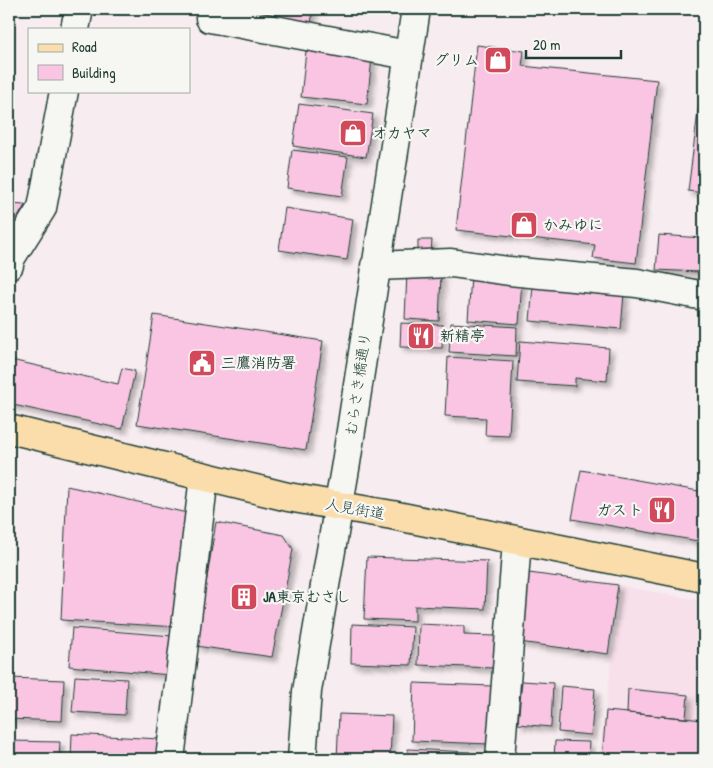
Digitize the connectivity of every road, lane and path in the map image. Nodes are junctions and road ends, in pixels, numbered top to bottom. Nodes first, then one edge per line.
1 (79, 9) edge
2 (416, 9) edge
3 (210, 18) dead end
4 (76, 28) edge
5 (408, 55) junction
6 (64, 92) edge
7 (9, 265) edge
8 (375, 266) junction
9 (704, 296) edge
10 (9, 429) edge
11 (204, 477) junction
12 (339, 506) junction
13 (517, 541) junction
14 (704, 578) edge
15 (170, 759) edge
16 (302, 759) edge
17 (500, 759) edge

1 - 4 street
2 - 5 street, むらさき橋通り
3 - 5 street
5 - 8 street, むらさき橋通り
6 - 7 street
8 - 9 street
8 - 12 street, むらさき橋通り
10 - 11 main road, 人見街道
11 - 12 main road, 人見街道
11 - 15 street
12 - 13 main road, 人見街道
12 - 16 street, むらさき橋通り
13 - 14 main road, 人見街道
13 - 17 street

